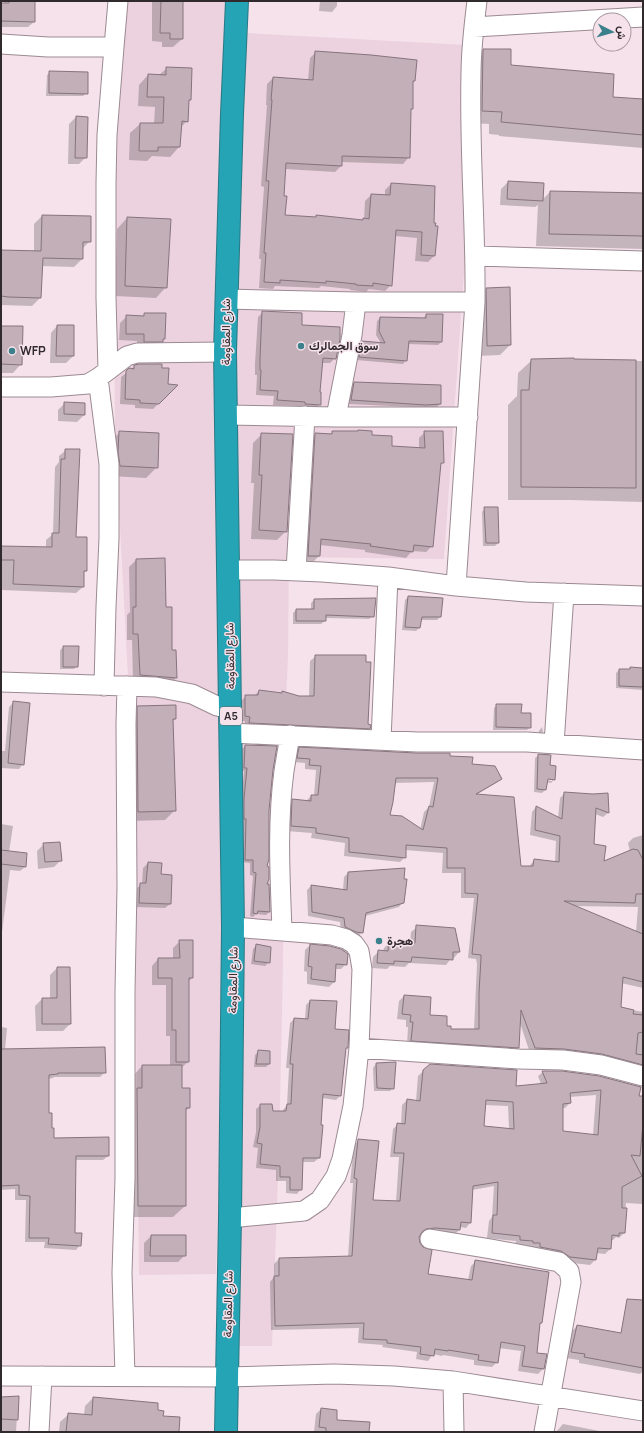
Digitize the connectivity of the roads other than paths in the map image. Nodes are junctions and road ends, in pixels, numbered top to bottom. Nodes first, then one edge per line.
1 (118, 1) edge
2 (237, 1) edge
3 (477, 1) edge
4 (643, 17) edge
5 (474, 27) junction
6 (1, 44) edge
7 (114, 47) junction
8 (476, 256) junction
9 (643, 261) edge
10 (226, 299) junction
11 (356, 302) junction
12 (475, 302) junction
13 (225, 352) junction
14 (103, 374) junction
15 (1, 387) edge
16 (226, 415) junction
17 (305, 416) junction
18 (336, 417) junction
19 (468, 417) junction
20 (229, 570) junction
21 (296, 571) junction
22 (388, 577) junction
23 (456, 586) junction
24 (564, 593) junction
25 (643, 596) edge
26 (1, 682) edge
27 (104, 686) junction
28 (127, 686) junction
29 (230, 709) junction
30 (231, 733) junction
31 (290, 735) junction
32 (381, 740) junction
33 (554, 744) junction
34 (643, 750) edge
35 (233, 927) junction
36 (282, 930) junction
37 (359, 1048) junction
38 (643, 1076) edge
39 (230, 1218) junction
40 (430, 1240) dead end
41 (1, 1376) edge
42 (42, 1376) junction
43 (125, 1376) junction
44 (227, 1377) junction
45 (453, 1381) junction
46 (551, 1397) junction
47 (643, 1411) edge
48 (39, 1432) edge
49 (226, 1432) edge
50 (454, 1432) edge
51 (544, 1432) edge

1 - 7 street
2 - 10 highway, شارع المقاومة / A5
3 - 5 street
4 - 5 street
5 - 8 street
6 - 7 street
7 - 14 street
8 - 9 street
8 - 12 street
10 - 11 street
10 - 13 highway, شارع المقاومة / A5
11 - 12 street
11 - 18 street
12 - 19 street
13 - 14 street
13 - 16 highway, شارع المقاومة / A5
14 - 15 street
14 - 27 street
16 - 17 street
16 - 20 highway, شارع المقاومة / A5
17 - 18 street
17 - 21 street
18 - 19 street
19 - 23 street
20 - 21 street
20 - 29 highway, شارع المقاومة / A5
21 - 22 street
22 - 23 street
22 - 32 street
23 - 24 street
24 - 25 street
24 - 33 street
26 - 27 street
27 - 28 street
28 - 29 street
28 - 43 street
29 - 30 highway, شارع المقاومة / A5
30 - 31 street
30 - 35 highway, شارع المقاومة / A5
31 - 32 street
31 - 36 street
32 - 33 street
33 - 34 street
35 - 36 street
35 - 39 highway, شارع المقاومة / A5
36 - 37 street
37 - 38 street
37 - 39 street
39 - 44 highway, شارع المقاومة / A5
40 - 46 street
41 - 42 street
42 - 43 street
42 - 48 street
43 - 44 street
44 - 45 street
44 - 49 highway, شارع المقاومة / A5
45 - 46 street
45 - 50 street
46 - 47 street
46 - 51 street

